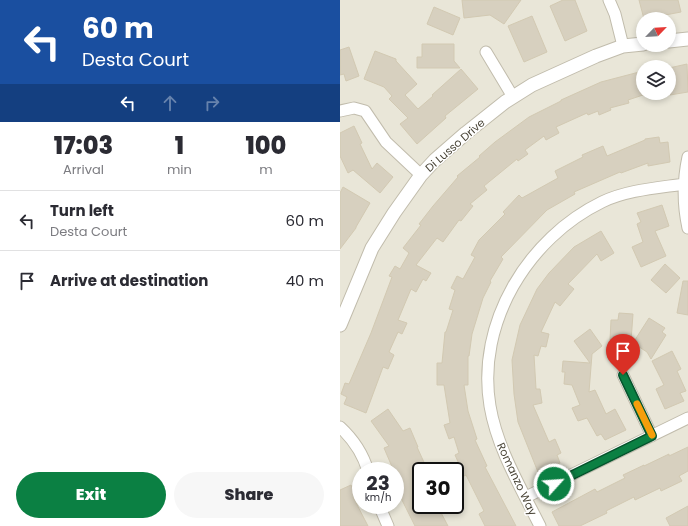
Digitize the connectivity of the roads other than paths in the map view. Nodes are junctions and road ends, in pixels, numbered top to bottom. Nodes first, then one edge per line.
1 (609, 0) edge
2 (688, 39) edge
3 (676, 40) edge
4 (636, 45) edge
5 (623, 46) junction
6 (486, 52) dead end
7 (513, 97) junction
8 (340, 111) edge
9 (688, 157) edge
10 (421, 175) junction
11 (684, 184) junction
12 (688, 228) edge
13 (341, 320) edge
14 (623, 375) dead end
15 (688, 418) edge
16 (340, 427) edge
17 (652, 436) junction
18 (365, 462) edge
19 (526, 497) junction
20 (383, 514) edge
21 (388, 526) edge
22 (540, 526) edge

1 - 5 street
2 - 3 street
4 - 5 street, Di Lusso Drive
5 - 7 street, Di Lusso Drive
6 - 7 street
7 - 10 street, Di Lusso Drive
8 - 10 street
9 - 11 street
10 - 13 street, Di Lusso Drive
11 - 12 street
11 - 19 street, Romanzo Way
14 - 17 street
15 - 17 street
16 - 18 street
17 - 19 street
19 - 22 street, Romanzo Way
20 - 21 street

